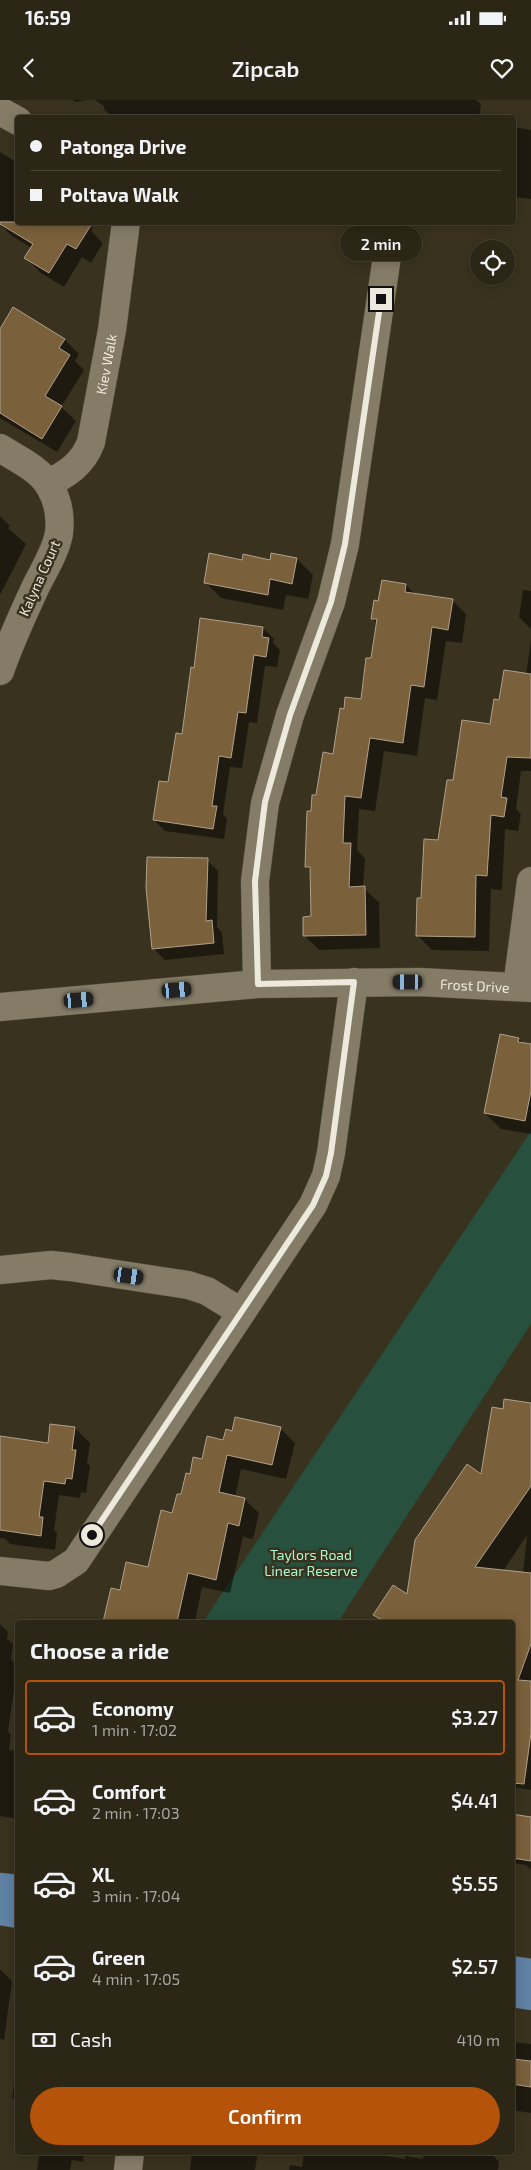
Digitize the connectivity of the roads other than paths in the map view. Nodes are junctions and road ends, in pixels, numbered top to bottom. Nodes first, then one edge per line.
1 (0, 111) edge
2 (15, 119) edge
3 (126, 225) edge
4 (392, 225) edge
5 (0, 448) edge
6 (48, 484) junction
7 (0, 671) edge
8 (531, 881) edge
9 (354, 982) junction
10 (258, 984) junction
11 (524, 987) edge
12 (0, 1007) edge
13 (0, 1270) edge
14 (241, 1312) junction
15 (0, 1571) edge
16 (0, 1887) edge
17 (15, 1889) edge
18 (0, 1911) edge
19 (15, 1914) edge
20 (515, 1970) edge
21 (531, 1973) edge
22 (515, 1993) edge
23 (531, 1996) edge
24 (130, 2155) edge
25 (128, 2170) edge

1 - 2 street
3 - 6 street, Kiev Walk
4 - 10 street
5 - 6 street, Kalyna Court
6 - 7 street, Kalyna Court
8 - 11 street
9 - 10 street, Frost Drive
9 - 11 street, Frost Drive
9 - 14 street
10 - 12 street, Frost Drive
13 - 14 street
14 - 15 street
16 - 17 main road
18 - 19 main road
20 - 21 main road
22 - 23 main road
24 - 25 street

